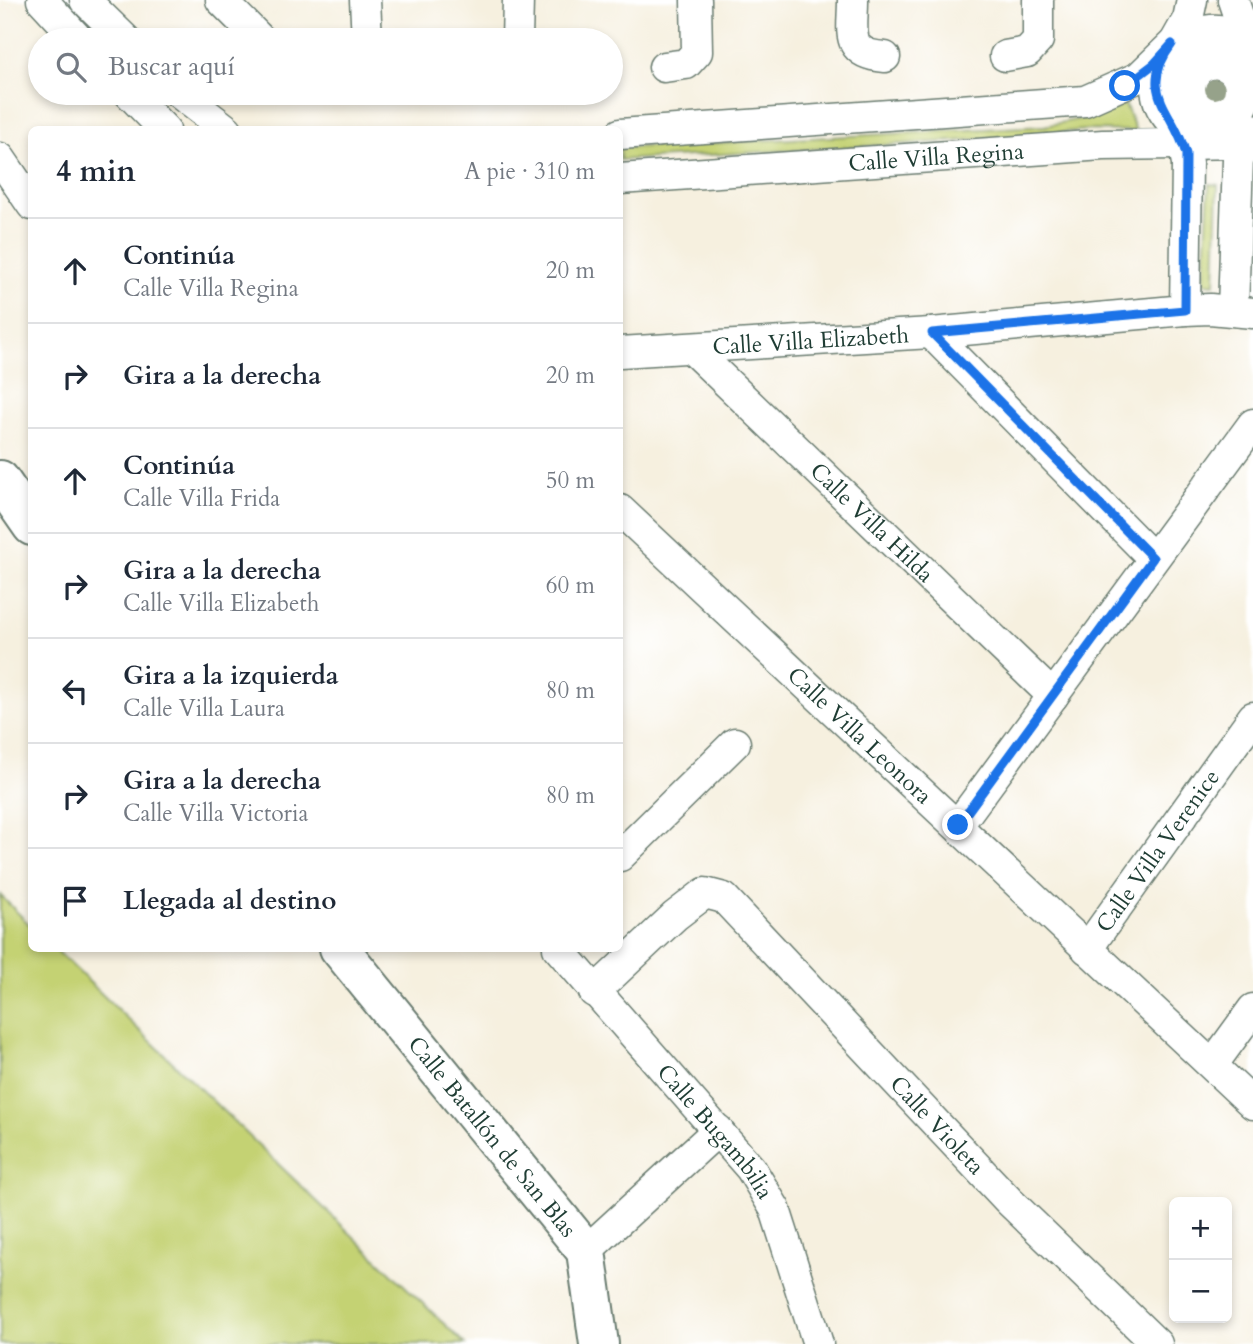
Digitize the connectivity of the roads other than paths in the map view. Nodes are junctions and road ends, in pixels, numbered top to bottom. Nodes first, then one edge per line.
1 (42, 0) edge
2 (85, 0) edge
3 (221, 0) edge
4 (365, 0) edge
5 (518, 0) edge
6 (696, 0) edge
7 (853, 0) edge
8 (1038, 0) edge
9 (1192, 0) edge
10 (1233, 0) edge
11 (68, 28) edge
12 (114, 28) edge
13 (249, 28) edge
14 (366, 28) edge
15 (517, 28) edge
16 (1005, 55) dead end
17 (885, 57) dead end
18 (664, 67) dead end
19 (1222, 90) edge
20 (140, 105) edge
21 (194, 105) edge
22 (160, 126) edge
23 (221, 126) edge
24 (623, 134) edge
25 (0, 158) edge
26 (623, 179) edge
27 (28, 199) edge
28 (1185, 310) junction
29 (1243, 312) edge
30 (932, 333) junction
31 (692, 349) junction
32 (623, 352) edge
33 (1253, 424) edge
34 (0, 480) edge
35 (623, 513) edge
36 (28, 520) edge
37 (1153, 558) junction
38 (1053, 696) junction
39 (1253, 717) edge
40 (735, 743) dead end
41 (958, 825) junction
42 (623, 853) edge
43 (1087, 949) junction
44 (343, 952) edge
45 (561, 952) edge
46 (594, 992) junction
47 (1253, 1009) edge
48 (1213, 1064) junction
49 (1253, 1104) edge
50 (718, 1130) junction
51 (586, 1251) junction
52 (599, 1344) edge
53 (818, 1344) edge
54 (1157, 1344) edge

1 - 11 street
2 - 12 street
3 - 13 street
4 - 14 street
5 - 15 street
6 - 18 street
7 - 17 street
8 - 16 street
9 - 19 street
10 - 19 street
19 - 24 street, Calle Villa Regina
19 - 26 street, Calle Villa Regina
19 - 28 street
19 - 29 street
20 - 22 street
21 - 23 street
25 - 27 street
28 - 29 street, Calle Villa Elizabeth
28 - 30 street, Calle Villa Elizabeth
30 - 31 street, Calle Villa Elizabeth
30 - 37 street
31 - 32 street, Calle Villa Elizabeth
31 - 38 street, Calle Villa Hilda
33 - 37 street
34 - 36 street
35 - 41 street, Calle Villa Leonora
37 - 38 street
38 - 41 street
39 - 43 street, Calle Villa Verenice
40 - 42 street
41 - 43 street, Calle Villa Leonora
43 - 48 street, Calle Villa Leonora
44 - 51 street, Calle Batallón de San Blas
45 - 46 street, Calle Bugambilia
46 - 50 street, Calle Bugambilia
46 - 54 street, Calle Violeta
47 - 48 street
48 - 49 street, Calle Villa Leonora
50 - 51 street
50 - 53 street, Calle Bugambilia
51 - 52 street, Calle Batallón de San Blas

